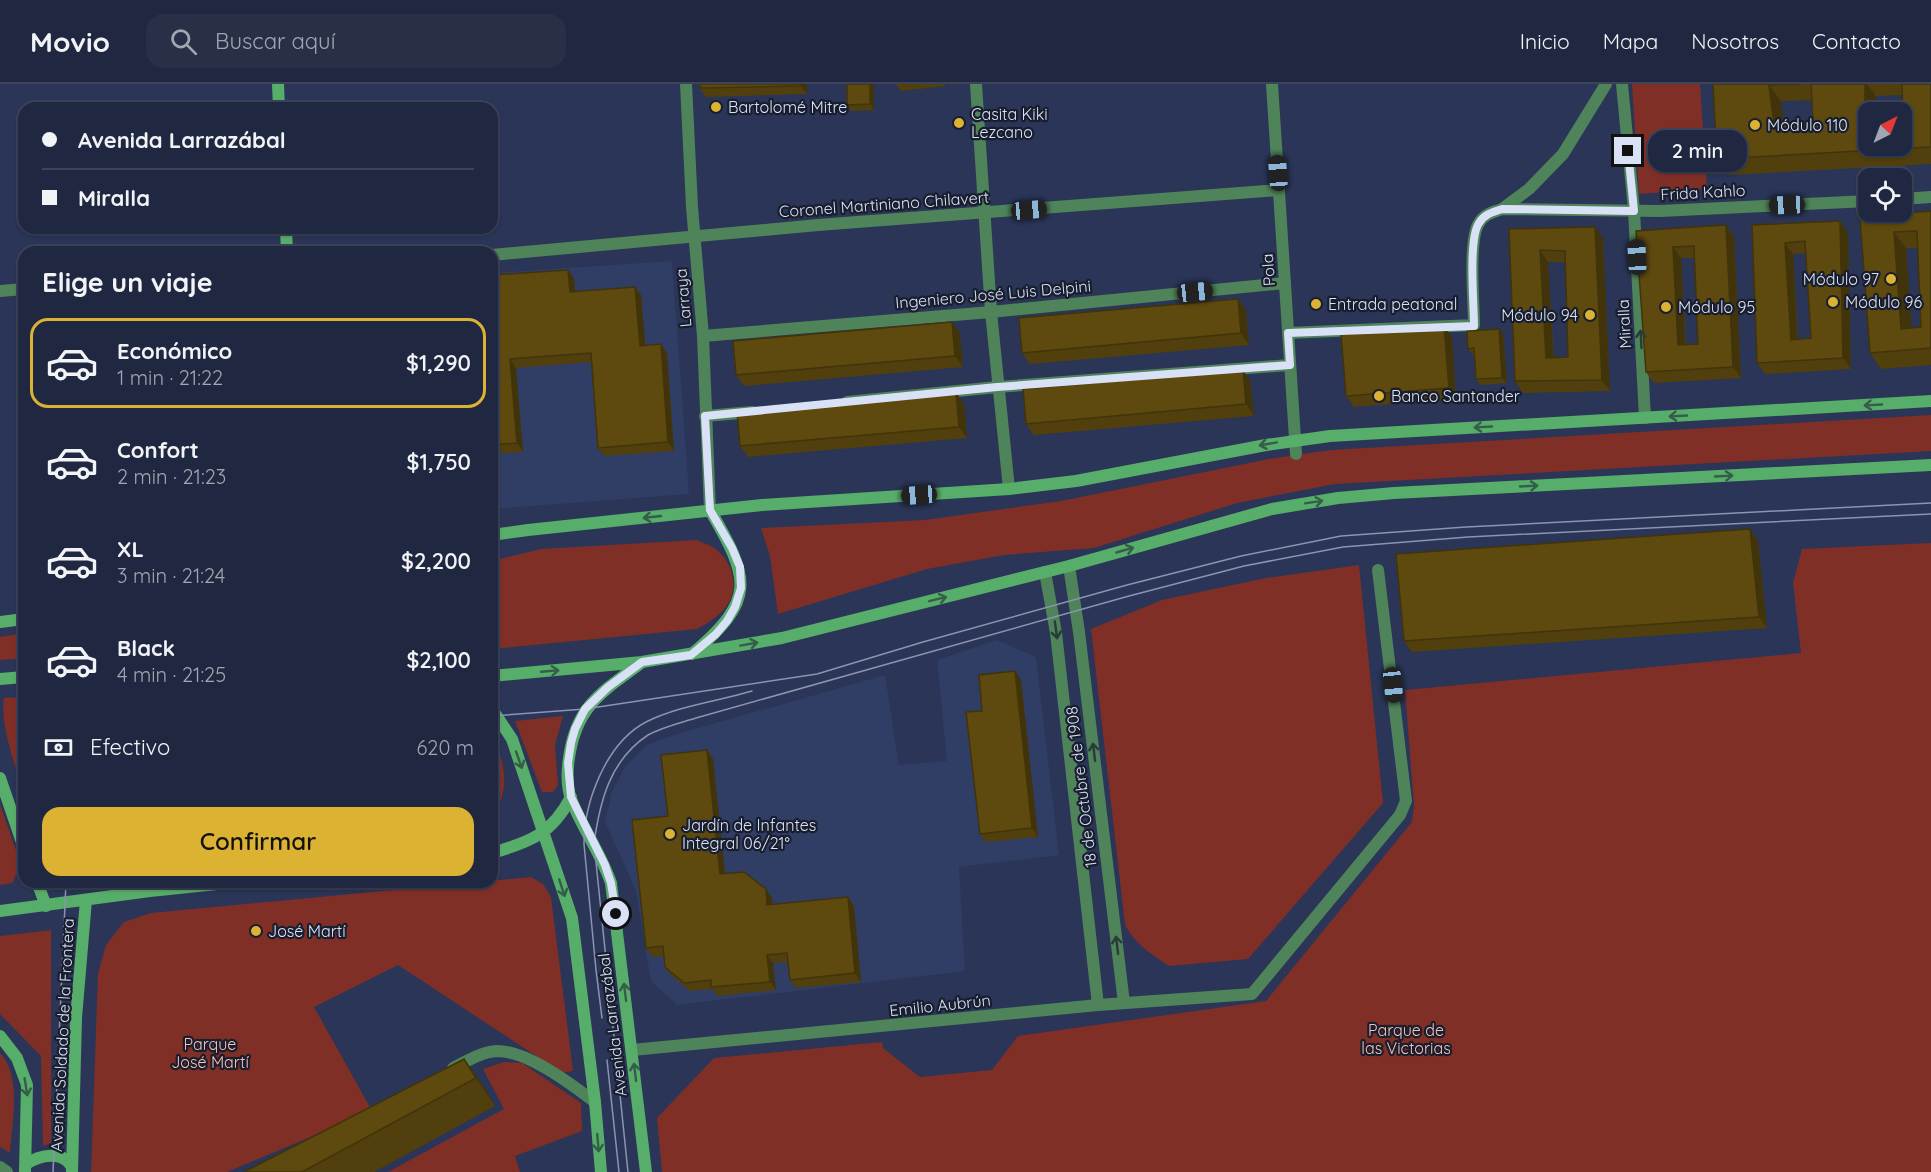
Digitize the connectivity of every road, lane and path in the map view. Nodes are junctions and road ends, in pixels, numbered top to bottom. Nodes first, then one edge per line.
1 (278, 84) edge
2 (686, 84) edge
3 (976, 84) edge
4 (1272, 84) edge
5 (1606, 84) edge
6 (1622, 84) edge
7 (279, 102) edge
8 (1279, 190) junction
9 (1931, 197) edge
10 (1912, 198) edge
11 (1858, 201) edge
12 (1502, 209) junction
13 (1634, 211) junction
14 (984, 213) junction
15 (696, 236) junction
16 (498, 254) edge
17 (1285, 283) junction
18 (18, 290) edge
19 (0, 291) edge
20 (991, 312) junction
21 (1288, 333) junction
22 (703, 336) junction
23 (1290, 365) junction
24 (997, 387) junction
25 (1931, 401) edge
26 (834, 404) edge
27 (764, 410) edge
28 (705, 416) junction
29 (1645, 418) junction
30 (1295, 440) junction
31 (1296, 454) dead end
32 (1931, 465) edge
33 (1009, 489) junction
34 (710, 510) junction
35 (498, 534) edge
36 (1069, 566) junction
37 (1378, 570) dead end
38 (1046, 572) junction
39 (18, 620) edge
40 (0, 622) edge
41 (691, 655) junction
42 (642, 662) junction
43 (498, 675) edge
44 (18, 678) edge
45 (0, 679) edge
46 (498, 718) edge
47 (0, 778) edge
48 (571, 797) junction
49 (18, 830) edge
50 (545, 832) junction
51 (498, 851) edge
52 (39, 888) edge
53 (179, 888) edge
54 (86, 900) junction
55 (46, 906) junction
56 (0, 912) edge
57 (1124, 1003) junction
58 (1098, 1005) junction
59 (0, 1036) edge
60 (632, 1050) junction
61 (439, 1075) edge
62 (595, 1102) junction
63 (0, 1167) edge
64 (26, 1168) edge
65 (72, 1170) edge
66 (7, 1172) edge
67 (601, 1172) edge
68 (646, 1172) edge

1 - 7 main road
2 - 15 street, Larraya
3 - 14 street
4 - 8 street, Pola
5 - 12 street
6 - 13 street, Miralla
8 - 14 street, Coronel Martiniano Chilavert
8 - 17 street, Pola
9 - 10 street
11 - 13 street, Frida Kahlo
12 - 13 street, Frida Kahlo
12 - 21 street
29 -> 13 street, Miralla
14 - 15 street, Coronel Martiniano Chilavert
14 - 20 street
15 - 16 street, Coronel Martiniano Chilavert
15 - 22 street, Larraya
17 - 20 street, Ingeniero José Luis Delpini
17 - 21 street, Pola
18 - 19 street
20 - 22 street, Ingeniero José Luis Delpini
20 - 24 street
21 - 23 street, Pola
22 - 28 street, Larraya
23 - 24 street
23 - 30 street, Pola
24 - 26 street
24 - 33 street
25 -> 29 main road
27 - 28 street
28 - 34 street, Larraya
29 -> 30 main road
30 - 31 street, Pola
30 -> 33 main road
36 -> 32 main road
33 - 34 main road
34 -> 35 main road
34 - 41 main road
36 - 38 main road
57 -> 36 street, 18 de Octubre de 1908
37 - 57 street, Emilio Aubrún
41 -> 38 main road
38 -> 58 street, 18 de Octubre de 1908
39 - 40 main road
41 - 42 main road
43 -> 42 main road
42 - 48 main road, Avenida Larrazábal
44 - 45 main road
46 -> 50 main road, Avenida Larrazábal
47 - 49 main road
48 - 50 main road
60 -> 48 main road, Avenida Larrazábal
50 - 51 main road
50 -> 62 main road, Avenida Larrazábal
52 - 55 main road, Avenida Soldado de la Frontera
53 - 54 main road
54 - 55 main road
54 - 65 main road, Avenida Soldado de la Frontera
55 - 56 main road
57 - 58 street, Emilio Aubrún
58 - 60 street, Emilio Aubrún
59 -> 64 main road, Avenida Soldado de la Frontera
68 -> 60 main road, Avenida Larrazábal
61 - 62 street
62 -> 67 main road, Avenida Larrazábal
63 - 66 street
64 - 65 main road

